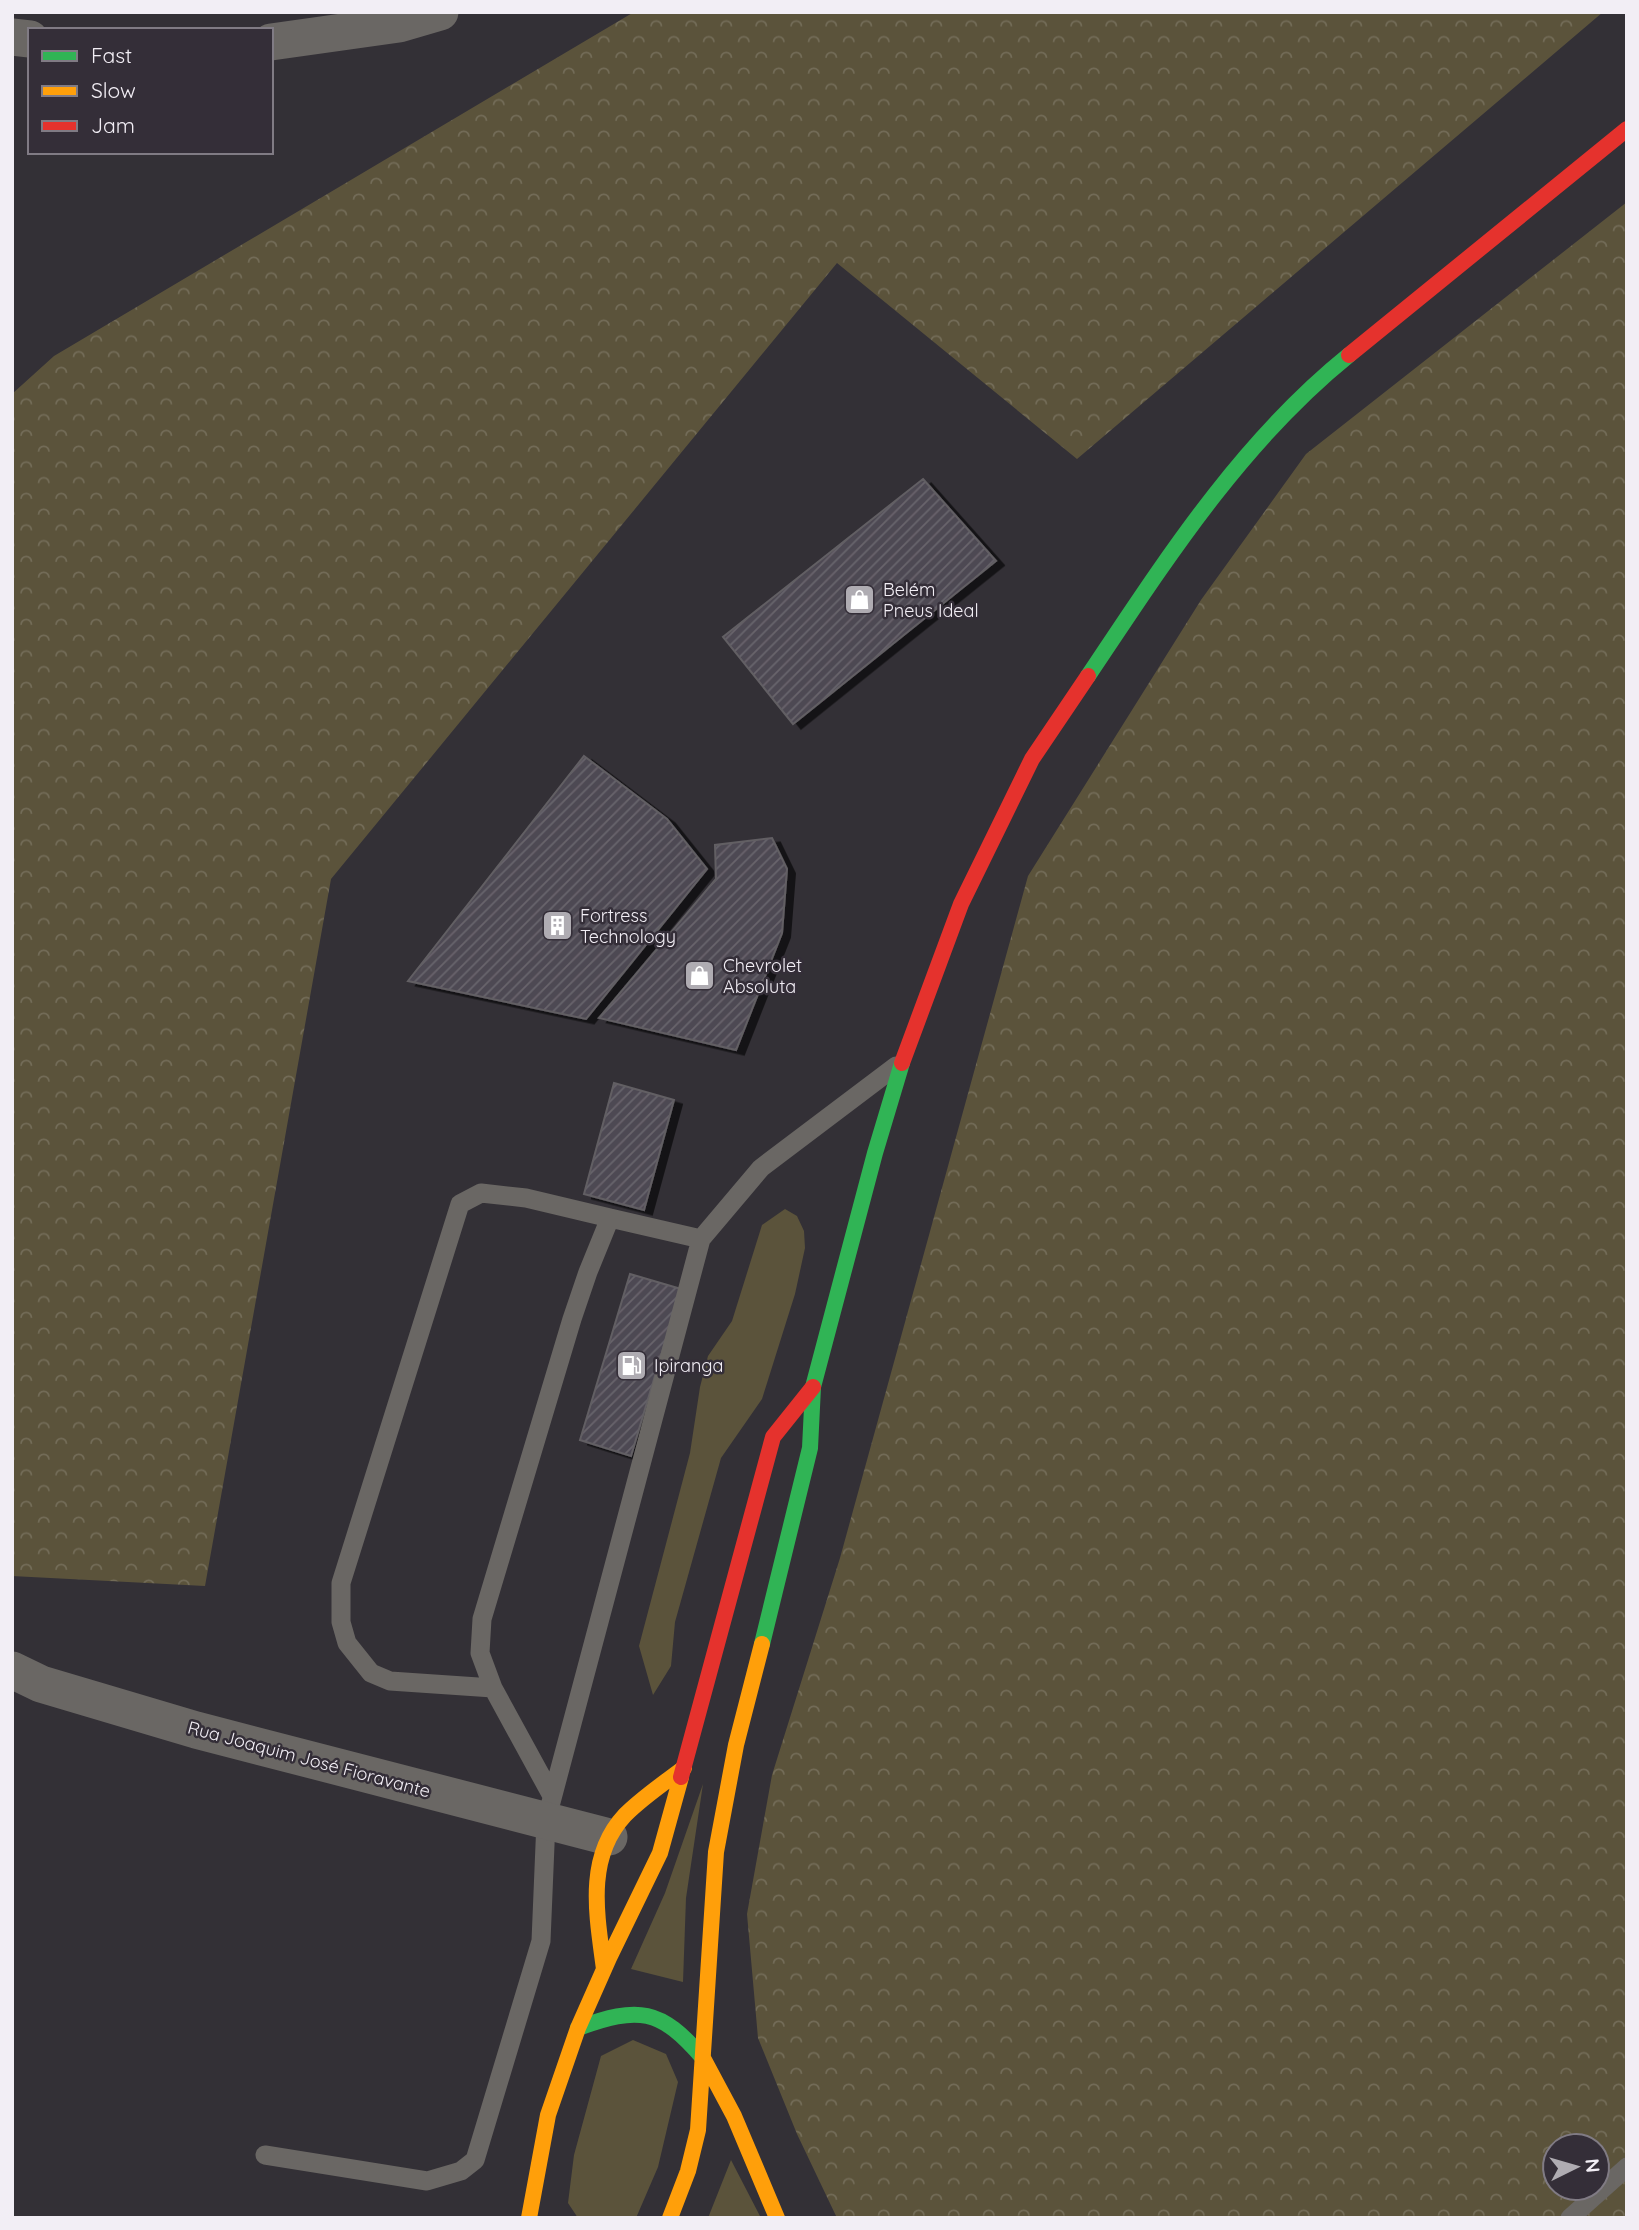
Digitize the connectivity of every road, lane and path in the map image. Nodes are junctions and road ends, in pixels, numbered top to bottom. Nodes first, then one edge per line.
1 (440, 12) edge
2 (273, 42) edge
3 (1627, 130) edge
4 (903, 1060) junction
5 (610, 1218) junction
6 (701, 1239) junction
7 (813, 1387) junction
8 (12, 1670) edge
9 (493, 1688) junction
10 (684, 1768) junction
11 (549, 1809) junction
12 (609, 1837) junction
13 (604, 1969) junction
14 (578, 2028) junction
15 (703, 2058) junction
16 (265, 2155) dead end
17 (1627, 2166) edge
18 (537, 2215) edge
19 (670, 2218) edge
20 (778, 2218) edge
21 (1570, 2218) edge

1 - 2 street
3 - 4 main road
4 - 6 lane
4 - 7 main road
5 - 6 lane
5 - 9 lane
5 - 9 lane
6 - 11 lane
7 - 10 main road
7 - 15 main road
8 - 11 street, Rua Joaquim José Fioravante
9 - 11 lane
10 - 12 main road
10 - 13 main road
11 - 12 street, Rua Joaquim José Fioravante
11 - 16 lane
12 - 13 main road
13 - 14 main road
14 - 15 main road
14 - 18 main road
15 - 19 main road
15 - 20 main road
17 - 21 lane

